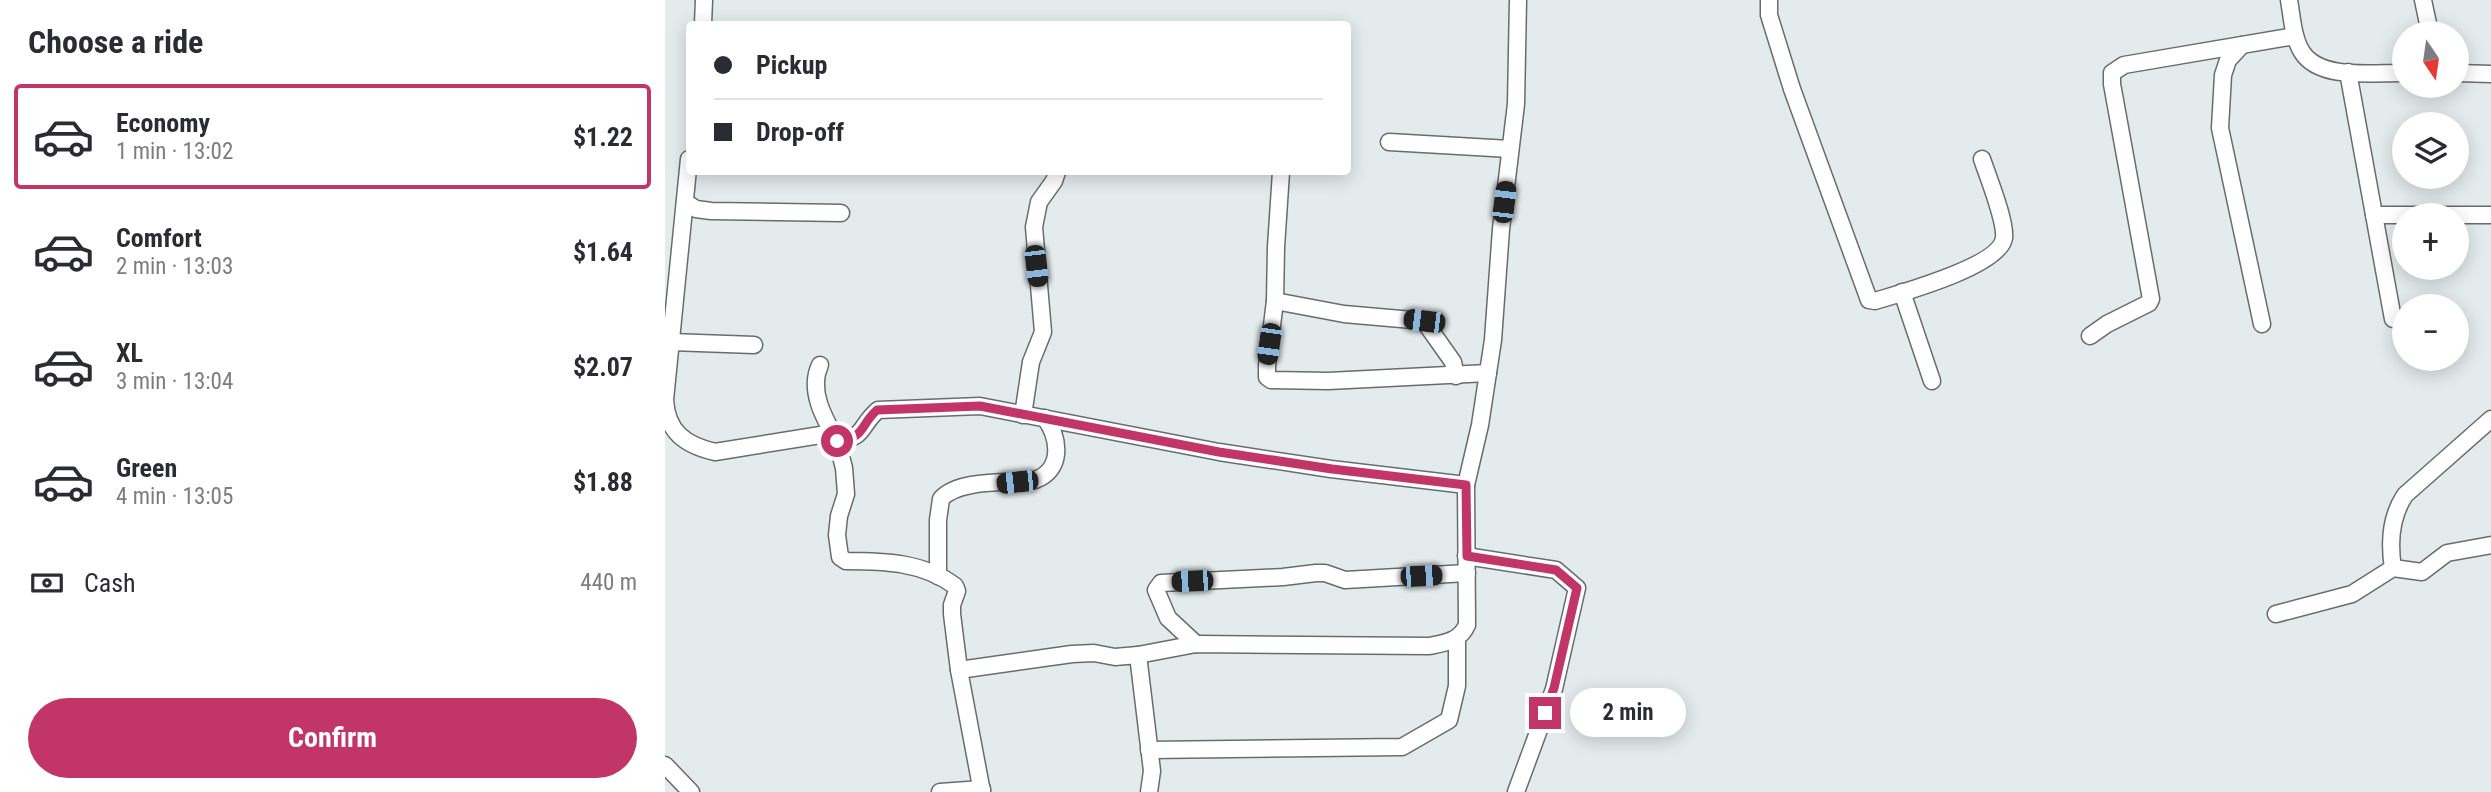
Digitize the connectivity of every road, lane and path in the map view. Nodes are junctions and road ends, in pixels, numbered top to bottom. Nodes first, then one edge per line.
1 (704, 0) edge
2 (1518, 0) edge
3 (1769, 0) edge
4 (2289, 0) edge
5 (2423, 0) edge
6 (703, 21) edge
7 (2427, 21) edge
8 (2295, 36) junction
9 (2242, 44) junction
10 (2348, 72) junction
11 (2392, 73) edge
12 (2469, 73) edge
13 (2491, 74) edge
14 (1389, 142) dead end
15 (1510, 149) junction
16 (1982, 159) dead end
17 (688, 175) edge
18 (1056, 175) edge
19 (1281, 175) edge
20 (685, 202) junction
21 (841, 213) dead end
22 (2374, 215) junction
23 (2491, 215) edge
24 (1902, 292) junction
25 (1275, 301) junction
26 (2392, 314) edge
27 (2262, 324) dead end
28 (2090, 336) dead end
29 (671, 342) junction
30 (754, 345) dead end
31 (820, 365) dead end
32 (1488, 373) junction
33 (1456, 376) junction
34 (1932, 381) dead end
35 (1023, 415) junction
36 (1045, 418) junction
37 (2491, 419) edge
38 (835, 437) junction
39 (1466, 485) junction
40 (2491, 545) edge
41 (1467, 556) junction
42 (2393, 568) junction
43 (1467, 573) junction
44 (938, 576) junction
45 (2276, 614) dead end
46 (1457, 638) junction
47 (1196, 644) junction
48 (1137, 654) junction
49 (959, 670) junction
50 (1149, 750) junction
51 (665, 765) edge
52 (982, 790) edge
53 (691, 792) edge
54 (940, 792) edge
55 (1149, 792) edge
56 (1516, 792) edge

1 - 6 street
2 - 15 street
3 - 24 street
4 - 8 street
5 - 7 street
8 - 9 street
8 - 10 street
9 - 27 street
9 - 28 street
10 - 11 street
10 - 22 street
12 - 13 street
14 - 15 street
15 - 32 street
16 - 24 street
17 - 20 street
18 - 35 street
19 - 25 street
20 - 21 street
20 - 29 street
22 - 23 street
22 - 26 street
24 - 34 street
25 - 33 street
25 - 33 street
29 - 30 street
29 - 38 street
31 - 38 street
32 - 33 street
32 - 39 street
35 - 36 street
35 - 38 street
36 - 39 street
36 - 44 street
37 - 42 street
38 - 44 street
39 - 41 street
40 - 42 street
41 - 43 street
41 - 56 street
42 - 45 street
43 - 46 street
43 - 47 street
44 - 49 street
46 - 47 street
46 - 50 street
47 - 48 street
48 - 49 street
48 - 50 street
49 - 52 street
50 - 55 street
51 - 53 street
52 - 54 street

